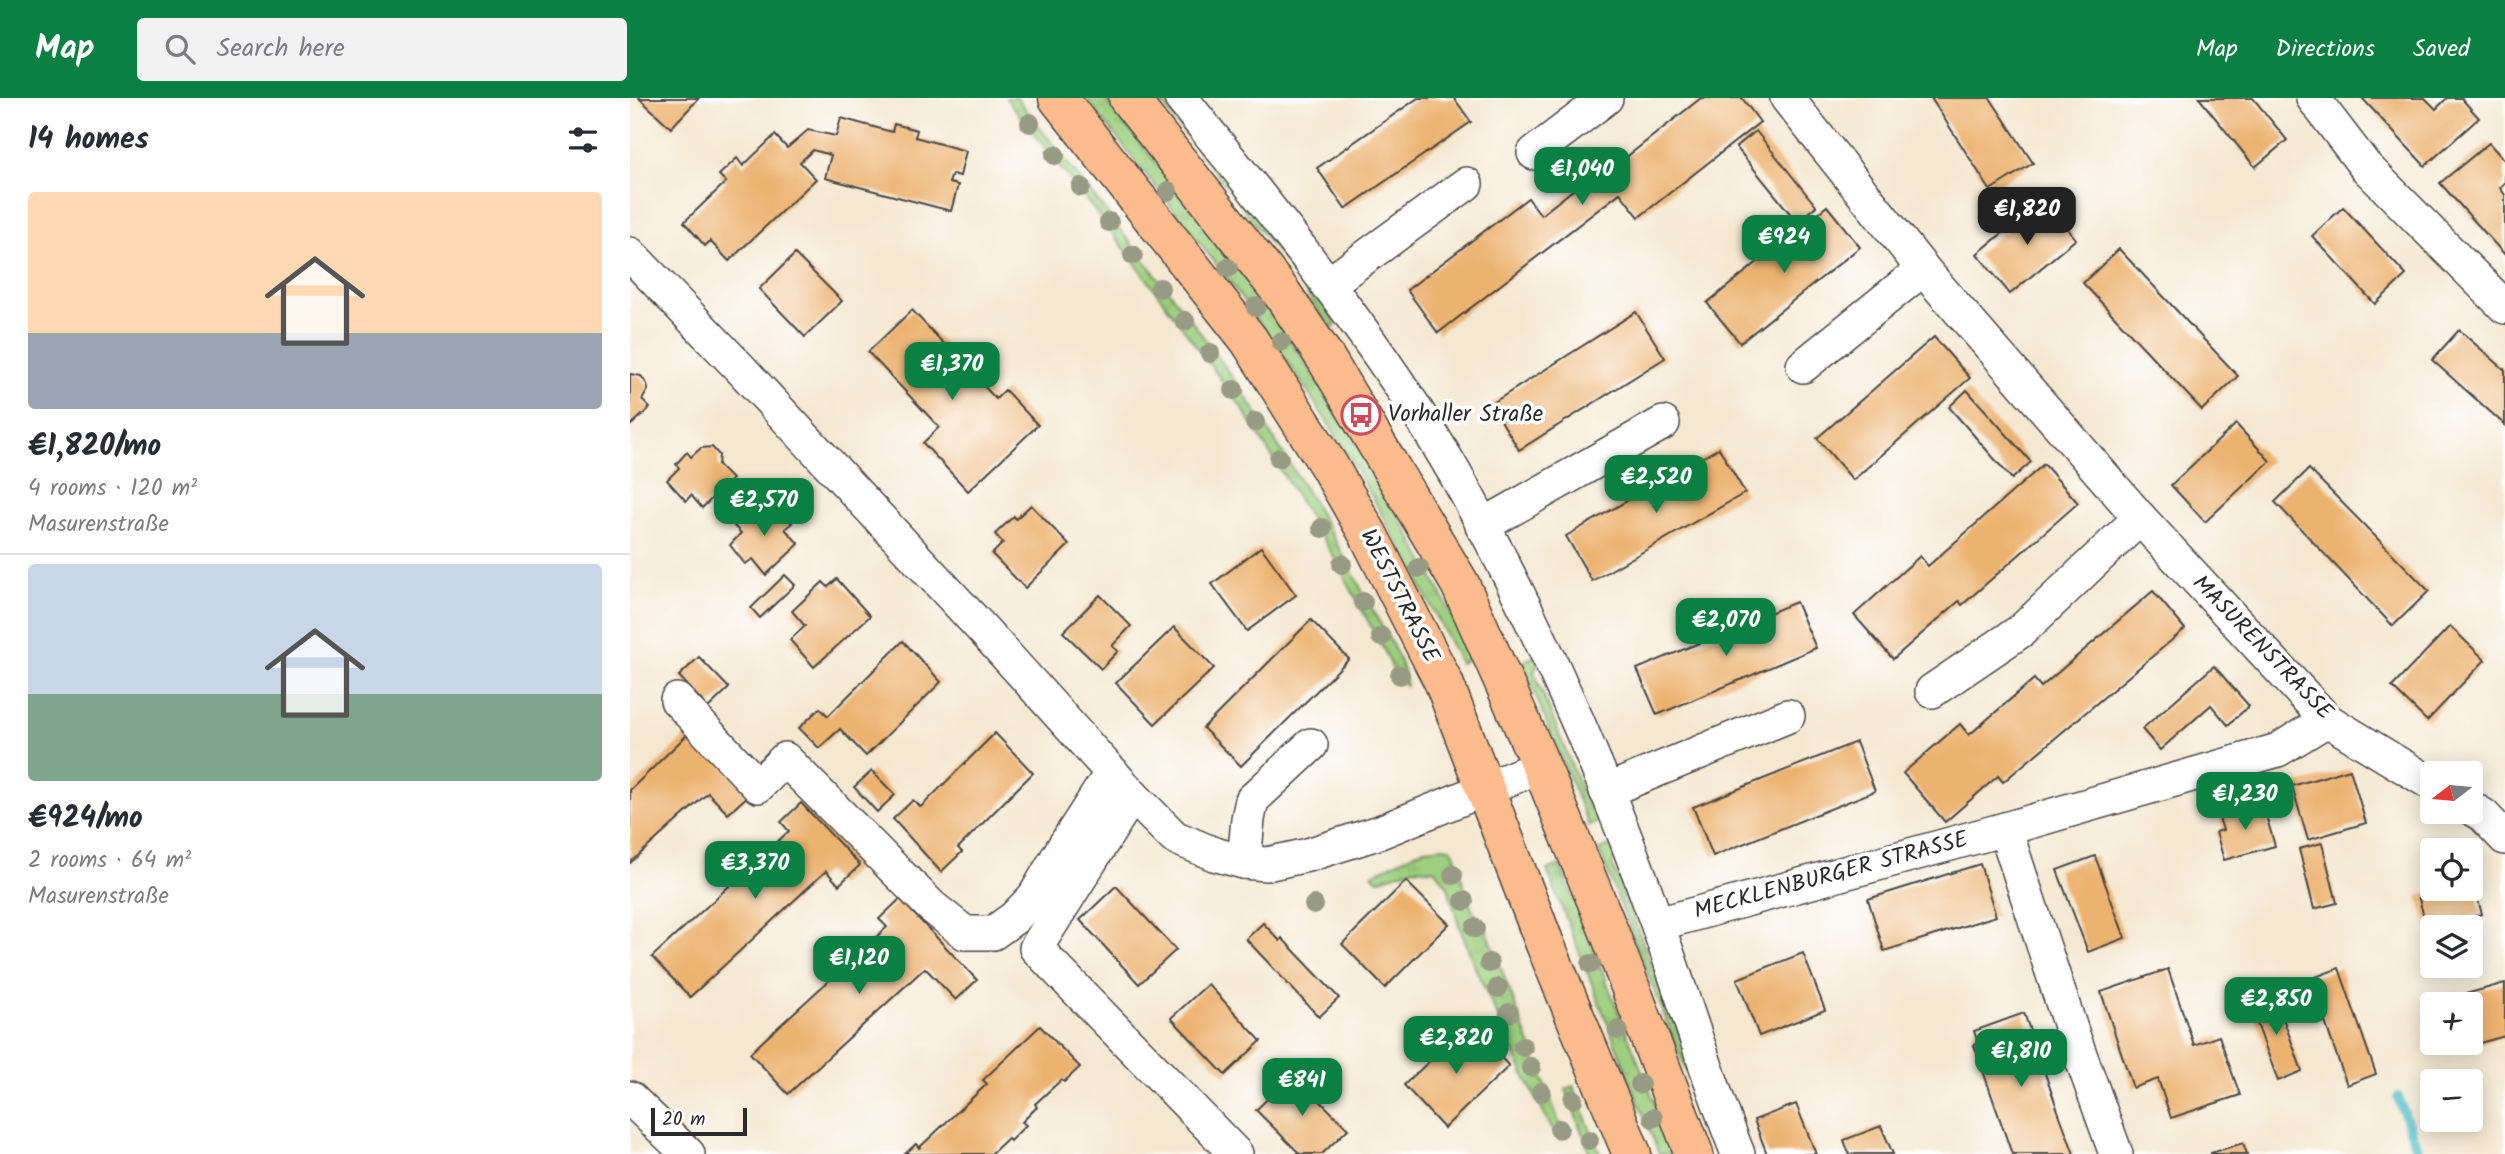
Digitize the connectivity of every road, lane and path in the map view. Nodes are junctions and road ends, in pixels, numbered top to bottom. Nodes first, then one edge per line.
1 (1058, 98) edge
2 (1128, 98) edge
3 (1181, 98) edge
4 (1606, 98) edge
5 (1787, 98) edge
6 (2313, 98) edge
7 (1535, 153) dead end
8 (1466, 184) dead end
9 (630, 254) edge
10 (1923, 269) junction
11 (1327, 285) junction
12 (2505, 307) edge
13 (1803, 366) dead end
14 (1663, 423) dead end
15 (2140, 519) junction
16 (1482, 526) junction
17 (1932, 691) dead end
18 (677, 700) dead end
19 (1788, 716) dead end
20 (2327, 720) junction
21 (1311, 746) dead end
22 (1541, 766) junction
23 (2420, 777) edge
24 (1122, 783) junction
25 (1484, 789) junction
26 (1605, 791) junction
27 (2483, 815) edge
28 (2005, 829) junction
29 (2505, 838) edge
30 (1244, 862) junction
31 (1658, 924) junction
32 (630, 1098) edge
33 (688, 1154) edge
34 (1236, 1154) edge
35 (1632, 1154) edge
36 (1694, 1154) edge
37 (1738, 1154) edge
38 (2116, 1154) edge

1 - 25 main road, WESTSTRASSE
2 - 22 main road
3 - 11 street
4 - 7 street
5 - 10 street, MASURENSTRASSE
6 - 12 street
8 - 11 street
9 - 24 street
10 - 13 street
10 - 15 street, MASURENSTRASSE
11 - 16 street
14 - 16 street
15 - 17 street
15 - 20 street, MASURENSTRASSE
16 - 26 street
18 - 24 street
19 - 26 street
20 - 23 street, MASURENSTRASSE
20 - 28 street, MECKLENBURGER STRASSE
21 - 30 street
22 - 25 street
22 - 36 main road
24 - 30 street
24 - 34 street
25 - 30 street
25 - 35 main road, WESTSTRASSE
26 - 31 street
27 - 29 street
28 - 31 street, MECKLENBURGER STRASSE
28 - 38 street
31 - 37 street
32 - 33 street

